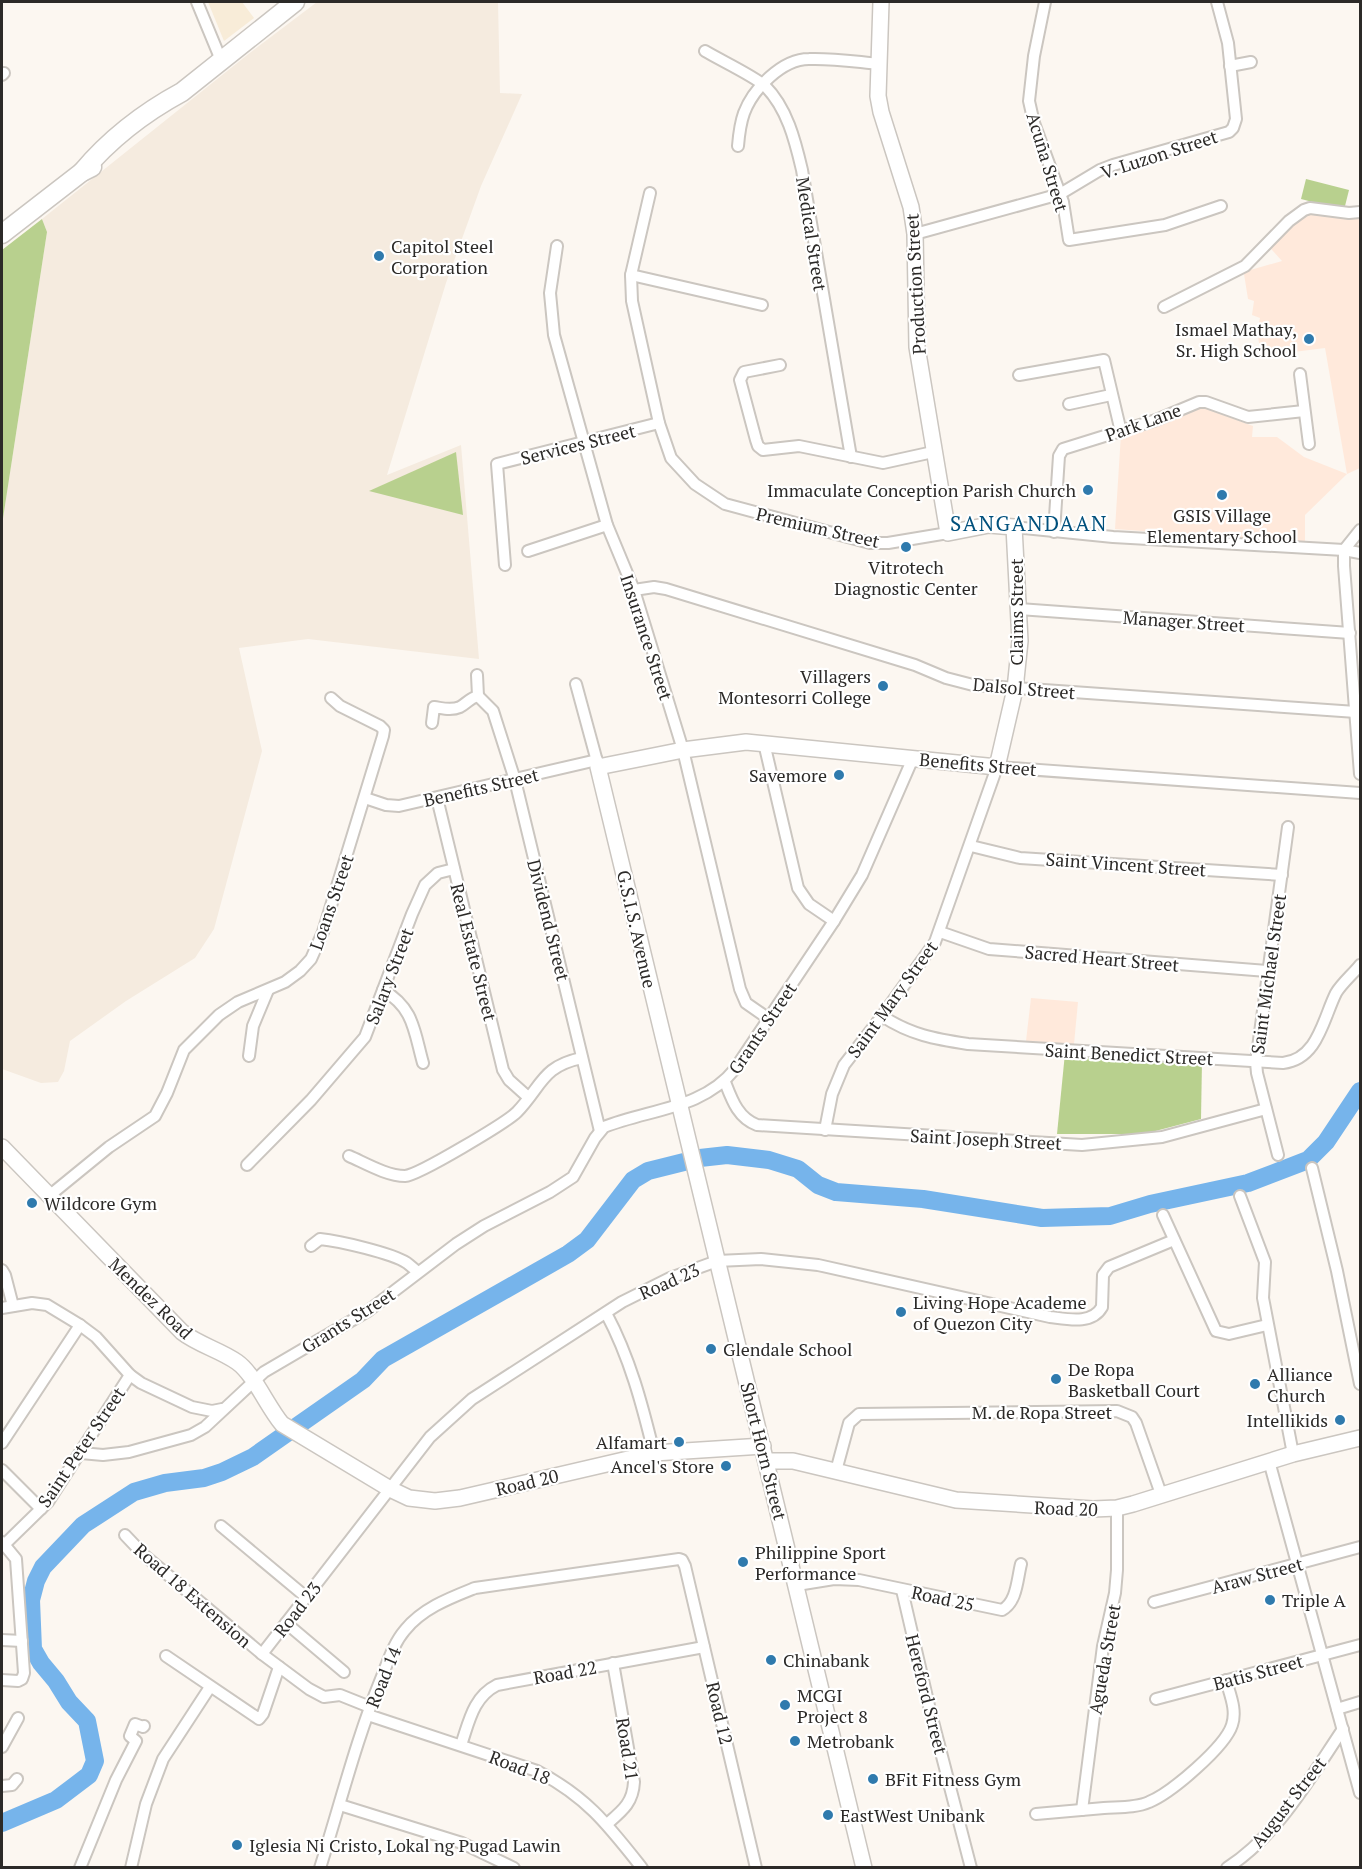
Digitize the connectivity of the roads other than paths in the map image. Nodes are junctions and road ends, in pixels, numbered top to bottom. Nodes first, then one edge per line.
1 (197, 2) edge
2 (295, 2) edge
3 (881, 2) edge
4 (1045, 2) edge
5 (1217, 2) edge
6 (705, 51) dead end
7 (221, 60) junction
8 (1251, 62) dead end
9 (880, 64) junction
10 (1230, 66) junction
11 (764, 85) junction
12 (738, 146) dead end
13 (650, 193) dead end
14 (1060, 194) junction
15 (1221, 206) dead end
16 (1360, 212) edge
17 (2, 234) edge
18 (915, 234) junction
19 (557, 246) dead end
20 (631, 274) junction
21 (762, 305) dead end
22 (1164, 307) dead end
23 (780, 365) dead end
24 (1300, 374) dead end
25 (1019, 375) dead end
26 (1111, 395) junction
27 (1068, 404) dead end
28 (1304, 411) junction
29 (659, 423) junction
30 (1121, 432) junction
31 (585, 442) junction
32 (1309, 444) dead end
33 (933, 452) junction
34 (851, 457) junction
35 (607, 525) junction
36 (1014, 527) junction
37 (1360, 530) edge
38 (948, 532) junction
39 (1054, 532) junction
40 (1344, 550) junction
41 (528, 551) dead end
42 (1360, 553) edge
43 (505, 565) dead end
44 (634, 590) junction
45 (1019, 609) junction
46 (1350, 633) junction
47 (477, 675) dead end
48 (576, 684) dead end
49 (1015, 689) junction
50 (478, 696) junction
51 (331, 699) dead end
52 (1356, 712) junction
53 (432, 723) dead end
54 (764, 743) junction
55 (683, 750) junction
56 (913, 758) junction
57 (598, 764) junction
58 (997, 767) junction
59 (1360, 774) edge
60 (515, 780) junction
61 (1360, 793) edge
62 (365, 798) junction
63 (437, 798) junction
64 (1288, 827) dead end
65 (970, 846) junction
66 (454, 869) junction
67 (1282, 875) junction
68 (834, 921) junction
69 (940, 932) junction
70 (1360, 965) edge
71 (1267, 971) junction
72 (268, 990) junction
73 (383, 990) junction
74 (882, 1016) junction
75 (769, 1019) junction
76 (249, 1056) dead end
77 (582, 1058) junction
78 (1256, 1062) junction
79 (423, 1063) dead end
80 (724, 1082) junction
81 (528, 1097) junction
82 (680, 1105) junction
83 (1266, 1109) junction
84 (825, 1130) junction
85 (600, 1131) junction
86 (2, 1146) edge
87 (1278, 1155) dead end
88 (349, 1156) dead end
89 (247, 1165) dead end
90 (1312, 1168) dead end
91 (696, 1174) joint
92 (49, 1196) junction
93 (1239, 1197) dead end
94 (1163, 1215) dead end
95 (316, 1240) dead end
96 (1174, 1240) junction
97 (717, 1260) junction
98 (2, 1270) edge
99 (418, 1272) junction
100 (7, 1307) edge
101 (606, 1313) junction
102 (80, 1325) junction
103 (1267, 1325) junction
104 (130, 1375) junction
105 (253, 1380) junction
106 (1360, 1384) edge
107 (192, 1407) junction
108 (222, 1409) junction
109 (194, 1433) junction
110 (305, 1438) joint
111 (1360, 1438) edge
112 (2, 1443) edge
113 (654, 1453) junction
114 (81, 1454) junction
115 (765, 1454) junction
116 (1293, 1454) junction
117 (1269, 1461) junction
118 (2, 1470) edge
119 (836, 1471) junction
120 (390, 1488) junction
121 (1161, 1494) junction
122 (1117, 1508) junction
123 (41, 1509) junction
124 (221, 1526) dead end
125 (125, 1535) dead end
126 (3, 1543) edge
127 (1360, 1547) edge
128 (682, 1560) joint
129 (1020, 1564) dead end
130 (1297, 1565) junction
131 (797, 1585) junction
132 (902, 1590) junction
133 (306, 1597) junction
134 (1154, 1602) dead end
135 (286, 1623) junction
136 (2, 1640) edge
137 (22, 1641) junction
138 (1360, 1645) edge
139 (704, 1647) junction
140 (262, 1654) junction
141 (1322, 1655) junction
142 (166, 1656) dead end
143 (613, 1663) junction
144 (279, 1667) junction
145 (344, 1672) dead end
146 (2, 1680) edge
147 (1226, 1680) junction
148 (210, 1687) junction
149 (1156, 1699) dead end
150 (1360, 1702) edge
151 (369, 1711) junction
152 (1338, 1712) junction
153 (18, 1718) dead end
154 (144, 1726) dead end
155 (1343, 1729) junction
156 (461, 1746) junction
157 (2, 1748) edge
158 (17, 1779) dead end
159 (2, 1786) edge
160 (1360, 1793) edge
161 (340, 1805) junction
162 (1082, 1810) junction
163 (1035, 1814) dead end
164 (607, 1824) junction
165 (80, 1868) edge
166 (131, 1868) edge
167 (320, 1868) edge
168 (514, 1868) edge
169 (642, 1868) edge
170 (756, 1868) edge
171 (864, 1868) edge
172 (971, 1868) edge
173 (1227, 1868) edge

1 - 7 street
2 - 7 main road
3 - 9 street, Production Street
4 - 14 street, Acuña Street
5 - 10 street
6 - 11 street, Medical Street
7 - 17 main road
8 - 10 street
9 - 11 street
9 - 18 street, Production Street
10 - 14 street, V. Luzon Street
11 - 12 street
11 - 34 street, Medical Street
13 - 20 street, Premium Street
14 - 15 street, Acuña Street
14 - 18 street, V. Luzon Street
16 - 22 street
18 - 33 street, Production Street
19 - 31 street, Insurance Street
20 - 21 street
20 - 29 street, Premium Street
23 - 34 street
24 - 28 street
25 - 26 street
26 - 27 street
26 - 30 street
28 - 30 street, Park Lane
28 - 32 street
29 - 31 street, Services Street
29 - 38 street, Premium Street
30 - 39 street, Park Lane
31 - 35 street, Insurance Street
31 - 43 street, Services Street
33 - 34 street
33 - 38 street, Production Street
35 - 41 street
35 - 44 street, Insurance Street
36 - 38 street, Premium Street
36 - 39 street, Premium Street
36 - 45 street, Claims Street
37 - 40 street
39 - 40 street, Premium Street
40 - 42 street, Premium Street
40 - 46 street
44 - 49 street, Dalsol Street
44 - 55 street, Insurance Street
45 - 46 street, Manager Street
45 - 49 street, Claims Street
46 - 52 street
47 - 50 street
48 - 57 street, G.S.I.S. Avenue
49 - 52 street, Dalsol Street
49 - 58 street, Claims Street
50 - 53 street
50 - 60 street, Dividend Street
51 - 62 street, Loans Street
52 - 59 street
54 - 55 street, Benefits Street
54 - 56 street, Benefits Street
54 - 68 street
55 - 57 street, Benefits Street
55 - 75 street, Insurance Street
56 - 58 street, Benefits Street
56 - 68 street, Grants Street
57 - 60 street, Benefits Street
57 - 82 street, G.S.I.S. Avenue
58 - 61 street, Benefits Street
58 - 65 street, Saint Mary Street
60 - 63 street, Benefits Street
60 - 77 street, Dividend Street
62 - 63 street, Benefits Street
62 - 72 street, Loans Street
63 - 66 street, Real Estate Street
64 - 67 street, Saint Michael Street
65 - 67 street, Saint Vincent Street
65 - 69 street, Saint Mary Street
66 - 73 street, Salary Street
66 - 81 street, Real Estate Street
67 - 71 street, Saint Michael Street
68 - 75 street, Grants Street
69 - 71 street, Sacred Heart Street
69 - 74 street, Saint Mary Street
70 - 78 street, Saint Benedict Street
71 - 78 street, Saint Michael Street
72 - 76 street
72 - 92 street, Loans Street
73 - 79 street
73 - 89 street, Salary Street
74 - 78 street, Saint Benedict Street
74 - 84 street, Saint Mary Street
75 - 80 street, Grants Street
77 - 81 street
77 - 85 street, Dividend Street
78 - 83 street, Saint Michael Street
80 - 82 street, Grants Street
80 - 84 street, Saint Joseph Street
81 - 88 street
82 - 85 street, Grants Street
82 - 91 street, G.S.I.S. Avenue
83 - 84 street, Saint Joseph Street
83 - 87 street, Saint Michael Street
85 - 99 street, Grants Street
86 - 92 street, Mendez Road
90 - 106 street
91 - 97 street, Short Horn Street
92 - 105 street, Mendez Road
93 - 103 street
94 - 96 street
95 - 99 street
96 - 97 street, Road 23
96 - 103 street
97 - 101 street, Road 23
97 - 115 street, Short Horn Street
98 - 100 street
99 - 105 street, Grants Street
100 - 102 street
101 - 113 street
101 - 120 street, Road 23
102 - 104 street
102 - 112 street
103 - 116 street
104 - 107 street
104 - 114 street, Saint Peter Street
105 - 108 street, Grants Street
105 - 110 street, Mendez Road
107 - 108 street
107 - 109 street
108 - 109 street, Grants Street
109 - 114 street, Grants Street
110 - 120 street, Road 20
111 - 116 street, Road 20
113 - 115 street, Road 20
113 - 120 street, Road 20
114 - 123 street, Saint Peter Street
115 - 119 street, Road 20
115 - 131 street, Short Horn Street
116 - 117 street, Road 20
117 - 121 street, Road 20
117 - 130 street
118 - 123 street
119 - 121 street, M. de Ropa Street
119 - 122 street, Road 20
120 - 133 street, Road 23
121 - 122 street, Road 20
122 - 162 street, Agueda Street
123 - 126 street, Saint Peter Street
124 - 133 street
125 - 140 street, Road 18 Extension
126 - 137 street
127 - 130 street, Araw Street
128 - 139 street, Road 12
128 - 151 street, Road 14
129 - 132 street, Road 25
130 - 134 street, Araw Street
130 - 141 street
131 - 132 street, Road 25
131 - 171 street, Short Horn Street
132 - 172 street, Hereford Street
133 - 135 street, Road 23
135 - 140 street, Road 23
135 - 145 street
136 - 137 street
137 - 146 street
138 - 141 street, Batis Street
139 - 143 street, Road 22
139 - 170 street, Road 12
140 - 144 street, Road 18
141 - 147 street, Batis Street
141 - 152 street
142 - 148 street
143 - 156 street, Road 22
143 - 164 street, Road 21
144 - 148 street
144 - 151 street, Road 18
147 - 149 street, Batis Street
147 - 162 street
148 - 166 street
150 - 152 street
151 - 156 street, Road 18
151 - 161 street, Road 14
152 - 155 street
153 - 157 street
154 - 165 street
155 - 160 street
155 - 173 street, August Street
156 - 164 street, Road 18
158 - 159 street
161 - 167 street, Road 14
161 - 168 street
162 - 163 street
164 - 169 street, Road 18

